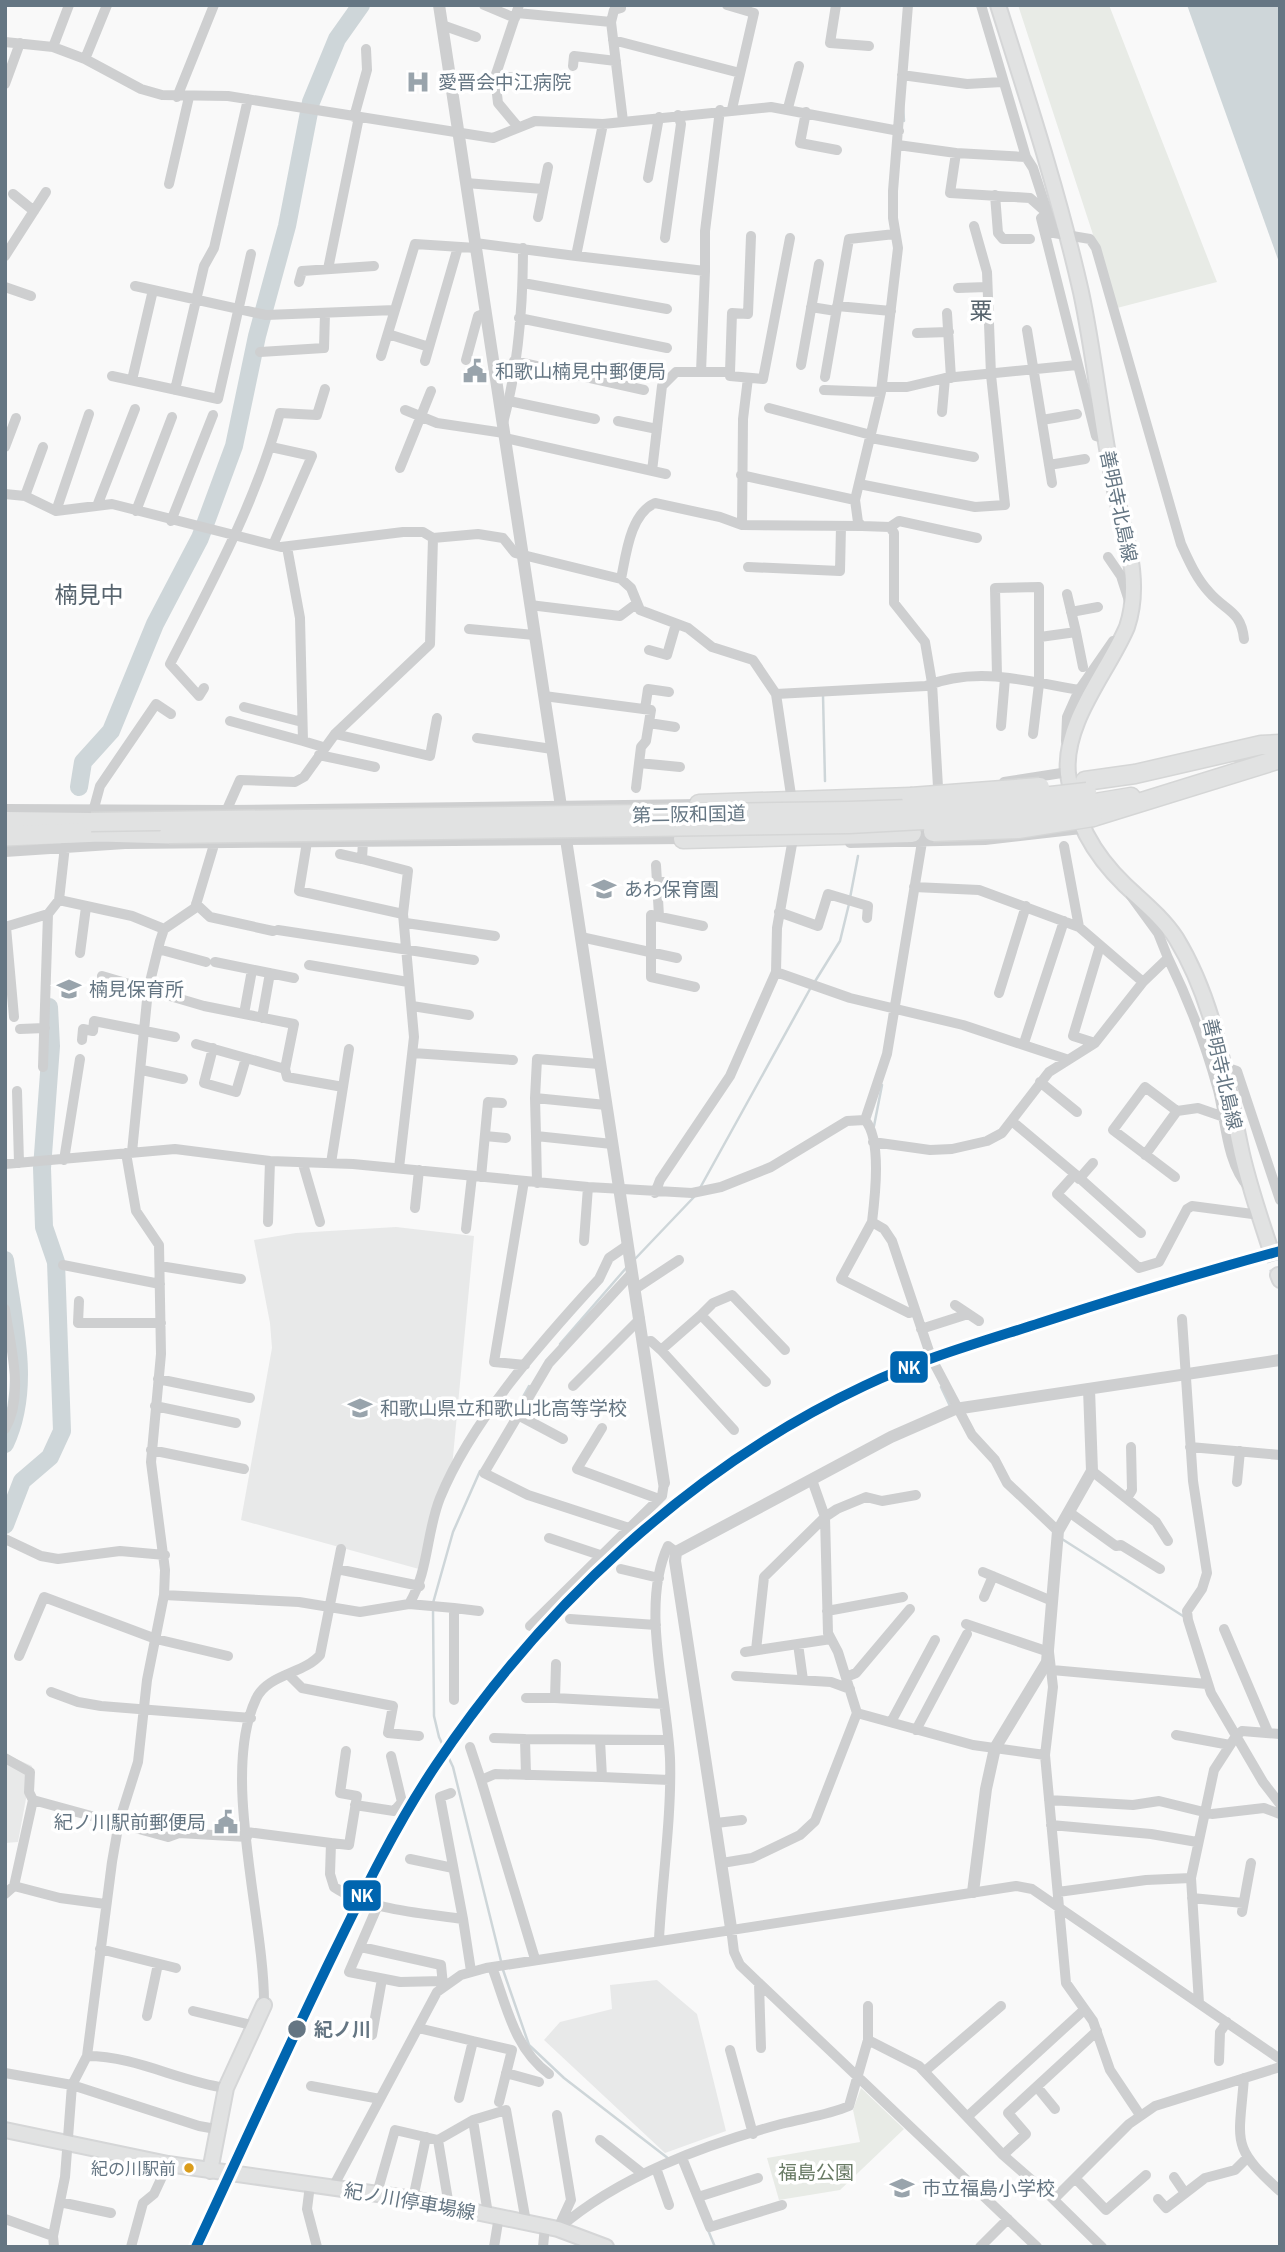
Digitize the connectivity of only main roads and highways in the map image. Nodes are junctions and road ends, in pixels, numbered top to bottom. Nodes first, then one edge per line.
1 (998, 5) edge
2 (1280, 745) edge
3 (1280, 759) edge
4 (1137, 789) junction
5 (699, 804) road end
6 (1087, 805) junction
7 (92, 815) junction
8 (5, 821) edge
9 (5, 829) edge
10 (169, 834) junction
11 (5, 836) edge
12 (683, 839) road end
13 (5, 845) edge
14 (1270, 1248) tunnel mouth
15 (264, 2005) road end
16 (5, 2130) edge
17 (210, 2171) junction
18 (585, 2242) edge
19 (606, 2247) edge

1 - 6 main road, 善明寺北島線
2 - 4 highway, 第二阪和国道
3 - 4 highway
4 - 6 highway, 第二阪和国道
5 - 6 highway, bridge
6 - 7 highway, 第二阪和国道, bridge
6 - 10 highway, 第二阪和国道, bridge
6 - 12 highway, bridge
6 - 14 main road, 善明寺北島線
7 - 8 highway, 第二阪和国道
7 - 9 highway
10 - 11 highway
10 - 13 highway, 第二阪和国道
15 - 17 main road
16 - 17 main road, 紀ノ川停車場線
17 - 18 main road, 紀ノ川停車場線
18 - 19 main road, 紀ノ川停車場線

